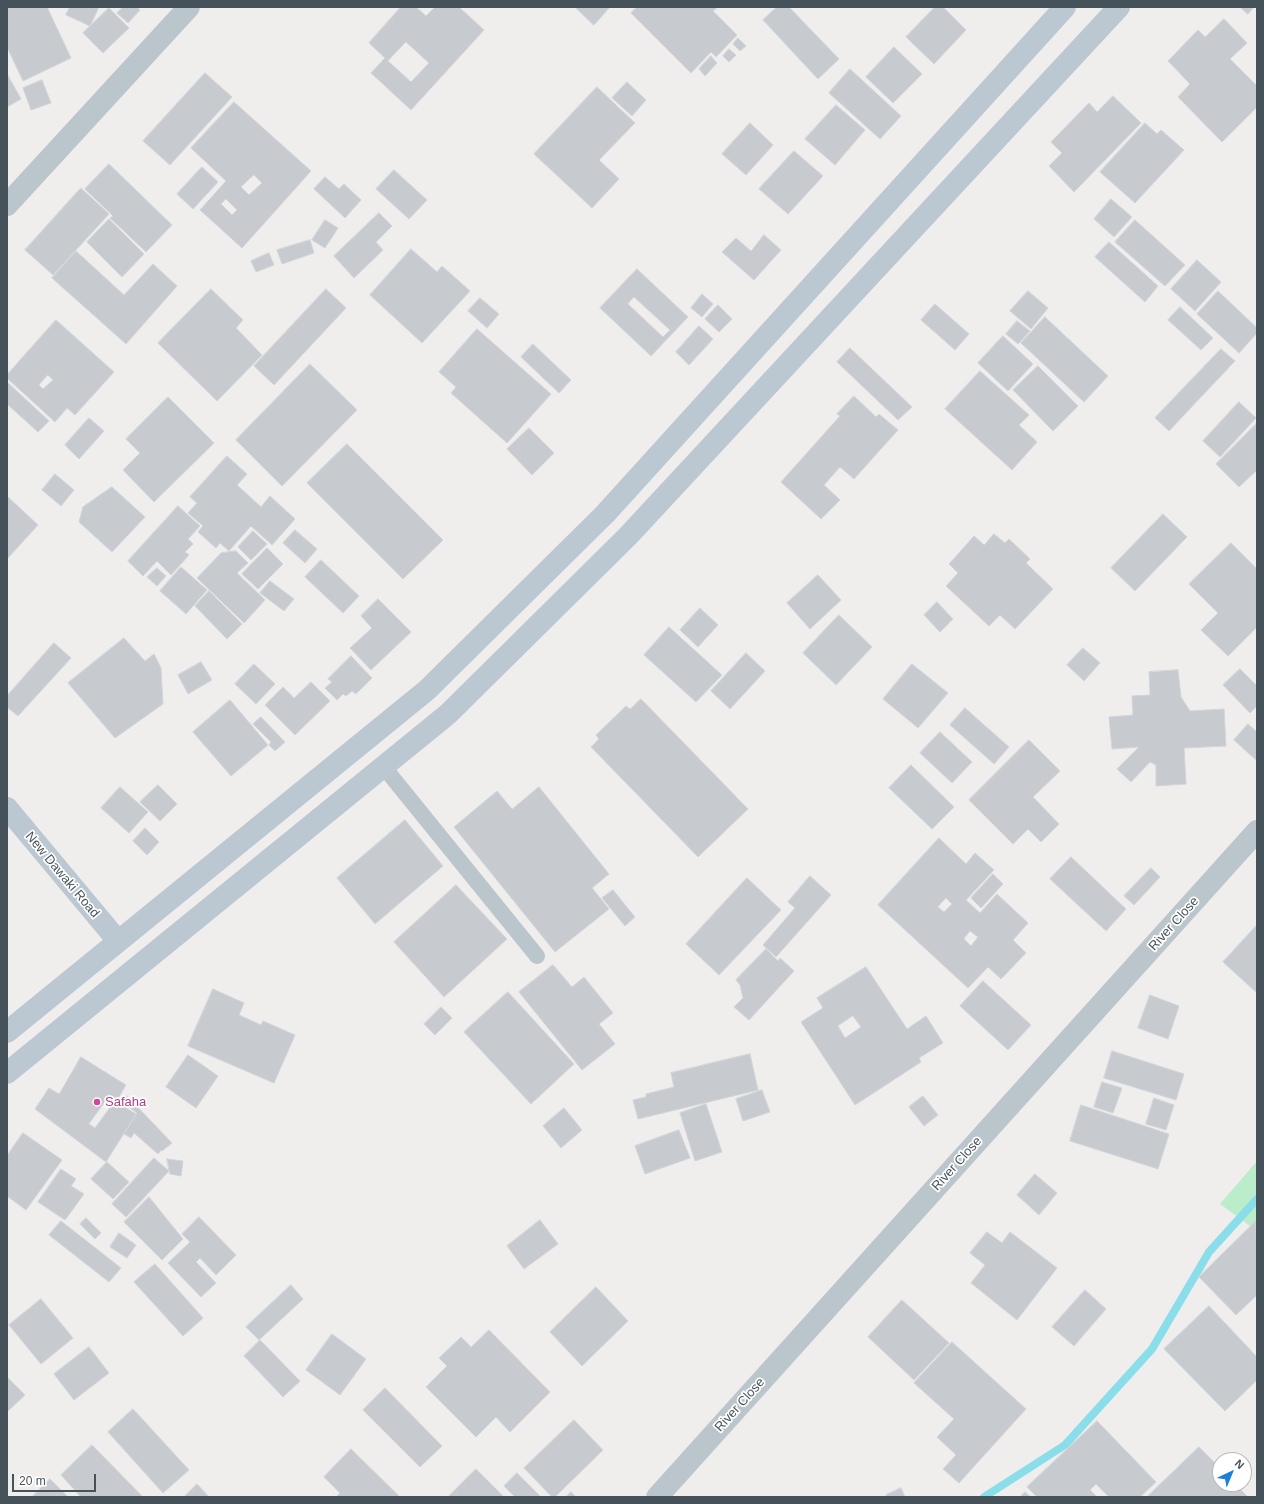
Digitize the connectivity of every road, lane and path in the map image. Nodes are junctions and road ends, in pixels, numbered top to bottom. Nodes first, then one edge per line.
1 (189, 7) edge
2 (1065, 7) edge
3 (1119, 7) edge
4 (7, 205) edge
5 (383, 766) junction
6 (7, 808) edge
7 (1257, 831) edge
8 (118, 941) junction
9 (537, 956) dead end
10 (7, 1032) edge
11 (7, 1073) edge
12 (657, 1497) edge

1 - 4 street
2 - 8 street
3 - 5 street
5 - 9 lane
5 - 11 street
6 - 8 street, New Dawaki Road
7 - 12 street, River Close
8 - 10 street

